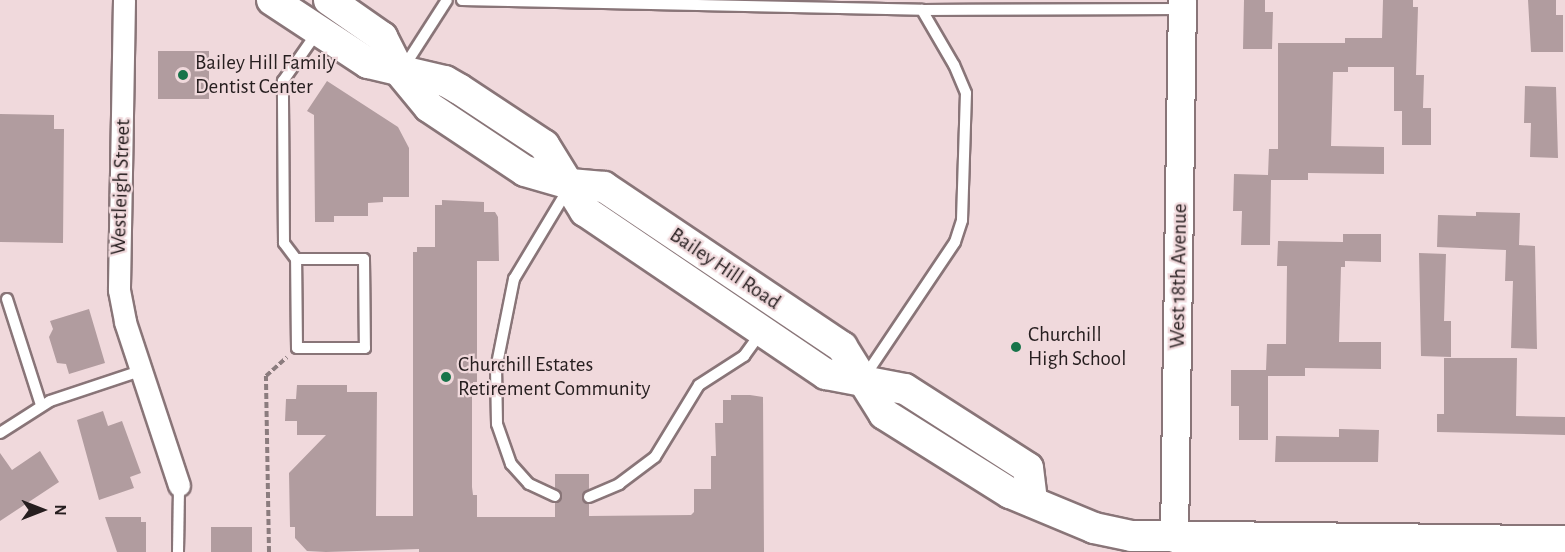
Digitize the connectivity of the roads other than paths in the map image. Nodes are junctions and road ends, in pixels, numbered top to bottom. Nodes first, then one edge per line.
1 (124, 0) edge
2 (272, 0) edge
3 (329, 0) edge
4 (447, 0) edge
5 (462, 0) edge
6 (1182, 5) edge
7 (922, 10) junction
8 (318, 31) junction
9 (400, 72) junction
10 (570, 184) junction
11 (296, 259) junction
12 (7, 299) dead end
13 (762, 331) junction
14 (141, 371) junction
15 (861, 381) junction
16 (41, 405) junction
17 (0, 433) edge
18 (179, 485) joint
19 (555, 496) dead end
20 (589, 497) dead end
21 (1565, 541) edge
22 (1174, 545) edge
23 (178, 552) edge

1 - 14 street, Westleigh Street
2 - 8 main road, Bailey Hill Road
3 - 9 main road
4 - 9 lane
5 - 7 lane
6 - 7 lane
6 - 22 street, West 18th Avenue
7 - 15 lane
8 - 9 main road, Bailey Hill Road
8 - 11 lane
9 - 10 main road, Bailey Hill Road
10 - 13 main road, Bailey Hill Road
10 - 15 main road, Bailey Hill Road
10 - 19 lane
11 - 11 lane
12 - 16 lane
13 - 15 main road, Bailey Hill Road
13 - 20 lane
14 - 16 lane
14 - 18 street, Westleigh Street
15 - 22 main road, Bailey Hill Road
16 - 17 lane
18 - 23 lane, Westleigh Street
21 - 22 main road, Bailey Hill Road

